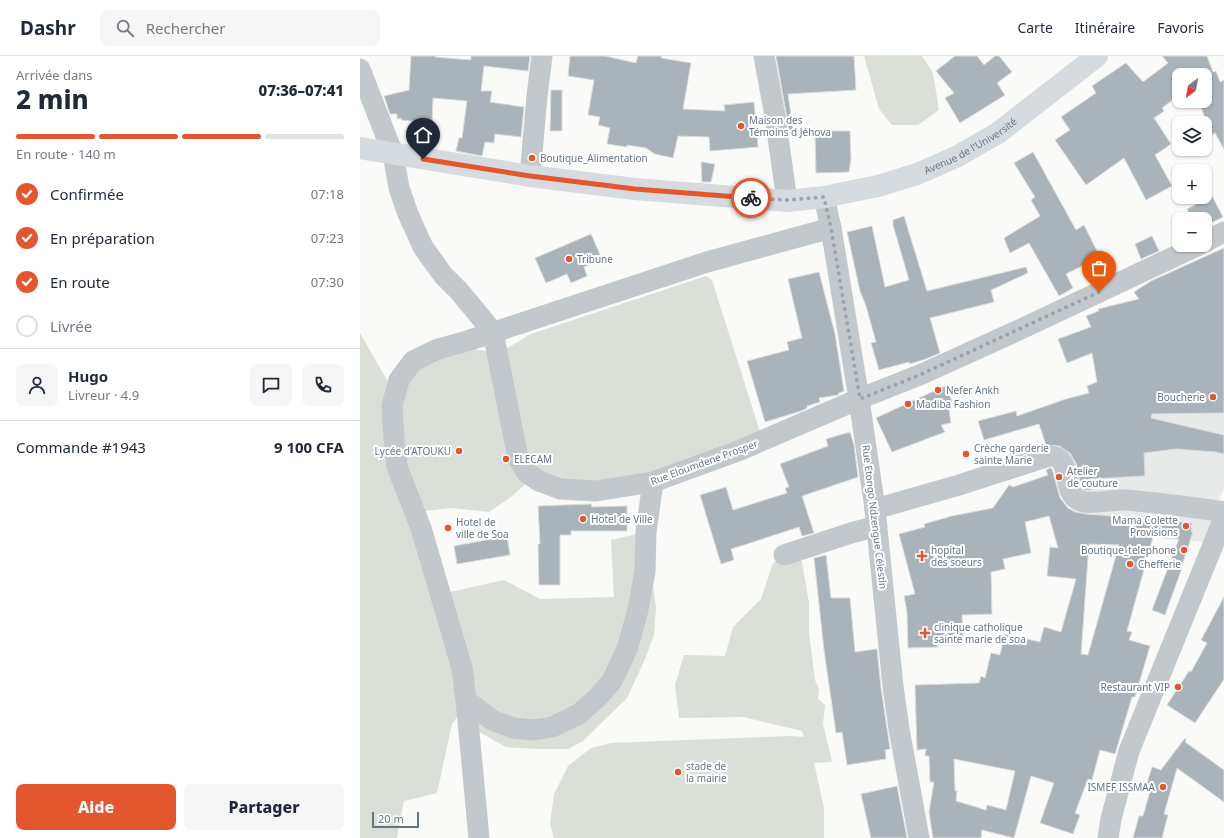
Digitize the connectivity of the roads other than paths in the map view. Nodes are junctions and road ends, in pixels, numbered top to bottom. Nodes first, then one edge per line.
1 (542, 56) edge
2 (764, 56) edge
3 (1097, 56) edge
4 (360, 69) edge
5 (360, 148) edge
6 (393, 154) junction
7 (530, 176) junction
8 (824, 197) junction
9 (787, 200) junction
10 (831, 228) junction
11 (1224, 232) edge
12 (1212, 238) edge
13 (1185, 252) edge
14 (493, 332) junction
15 (860, 399) junction
16 (653, 482) junction
17 (1224, 512) edge
18 (876, 518) junction
19 (1224, 518) edge
20 (784, 555) dead end
21 (466, 700) junction
22 (479, 838) edge
23 (919, 838) edge
24 (1108, 838) edge

1 - 7 street
2 - 9 street
3 - 8 main road, Avenue de l'Université
4 - 6 street
5 - 6 main road, Avenue de l'Université
6 - 7 main road, Avenue de l'Université
6 - 14 street
7 - 9 main road, Avenue de l'Université
8 - 9 main road, Avenue de l'Université
8 - 10 street, Rue Etongo Ndzengue Célestin
10 - 14 street
10 - 15 street, Rue Etongo Ndzengue Célestin
11 - 12 street
13 - 15 street, Rue Eloumdene Prosper
14 - 16 street, Rue Eloumdene Prosper
14 - 21 street
15 - 16 street, Rue Eloumdene Prosper
15 - 18 street, Rue Etongo Ndzengue Célestin
16 - 21 street
17 - 18 street
18 - 20 street
18 - 23 street, Rue Etongo Ndzengue Célestin
19 - 24 street
21 - 22 street

